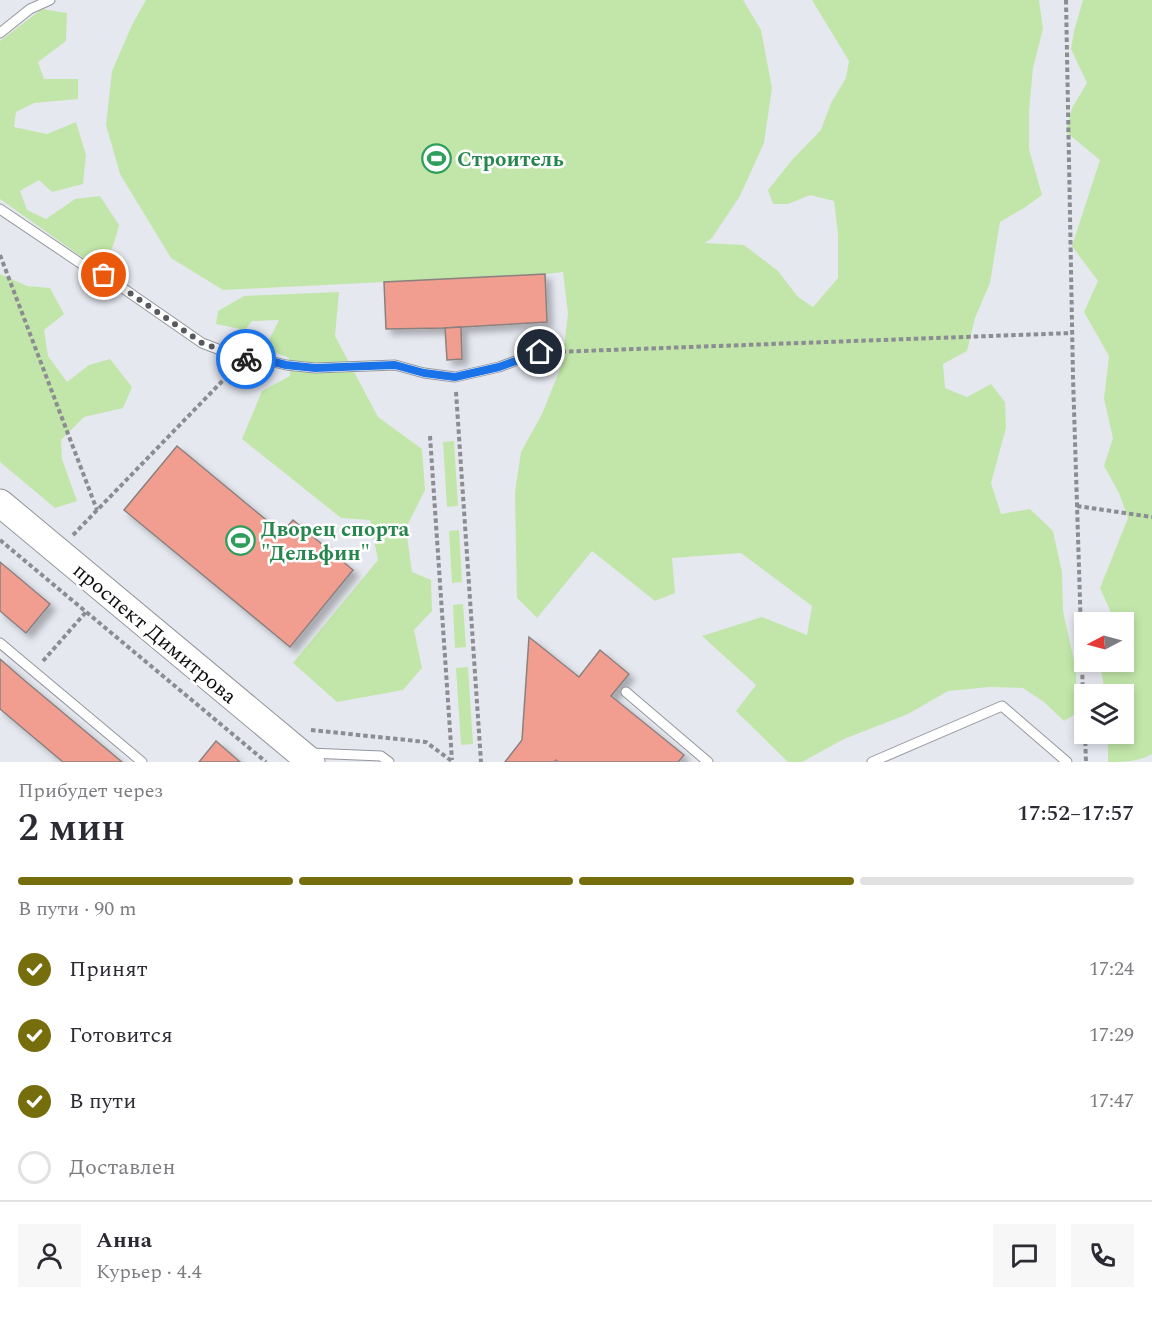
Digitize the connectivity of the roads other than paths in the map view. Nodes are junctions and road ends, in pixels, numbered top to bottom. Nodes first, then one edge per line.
1 (50, 0) edge
2 (0, 33) edge
3 (0, 209) edge
4 (540, 352) road end
5 (0, 503) edge
6 (0, 643) edge
7 (626, 692) dead end
8 (307, 748) edge
9 (142, 762) edge
10 (389, 762) edge
11 (708, 762) edge
12 (872, 762) edge
13 (1067, 762) edge

1 - 2 lane
3 - 4 lane
5 - 8 main road, проспект Димитрова
6 - 9 lane
7 - 11 lane
8 - 10 lane
12 - 13 lane

